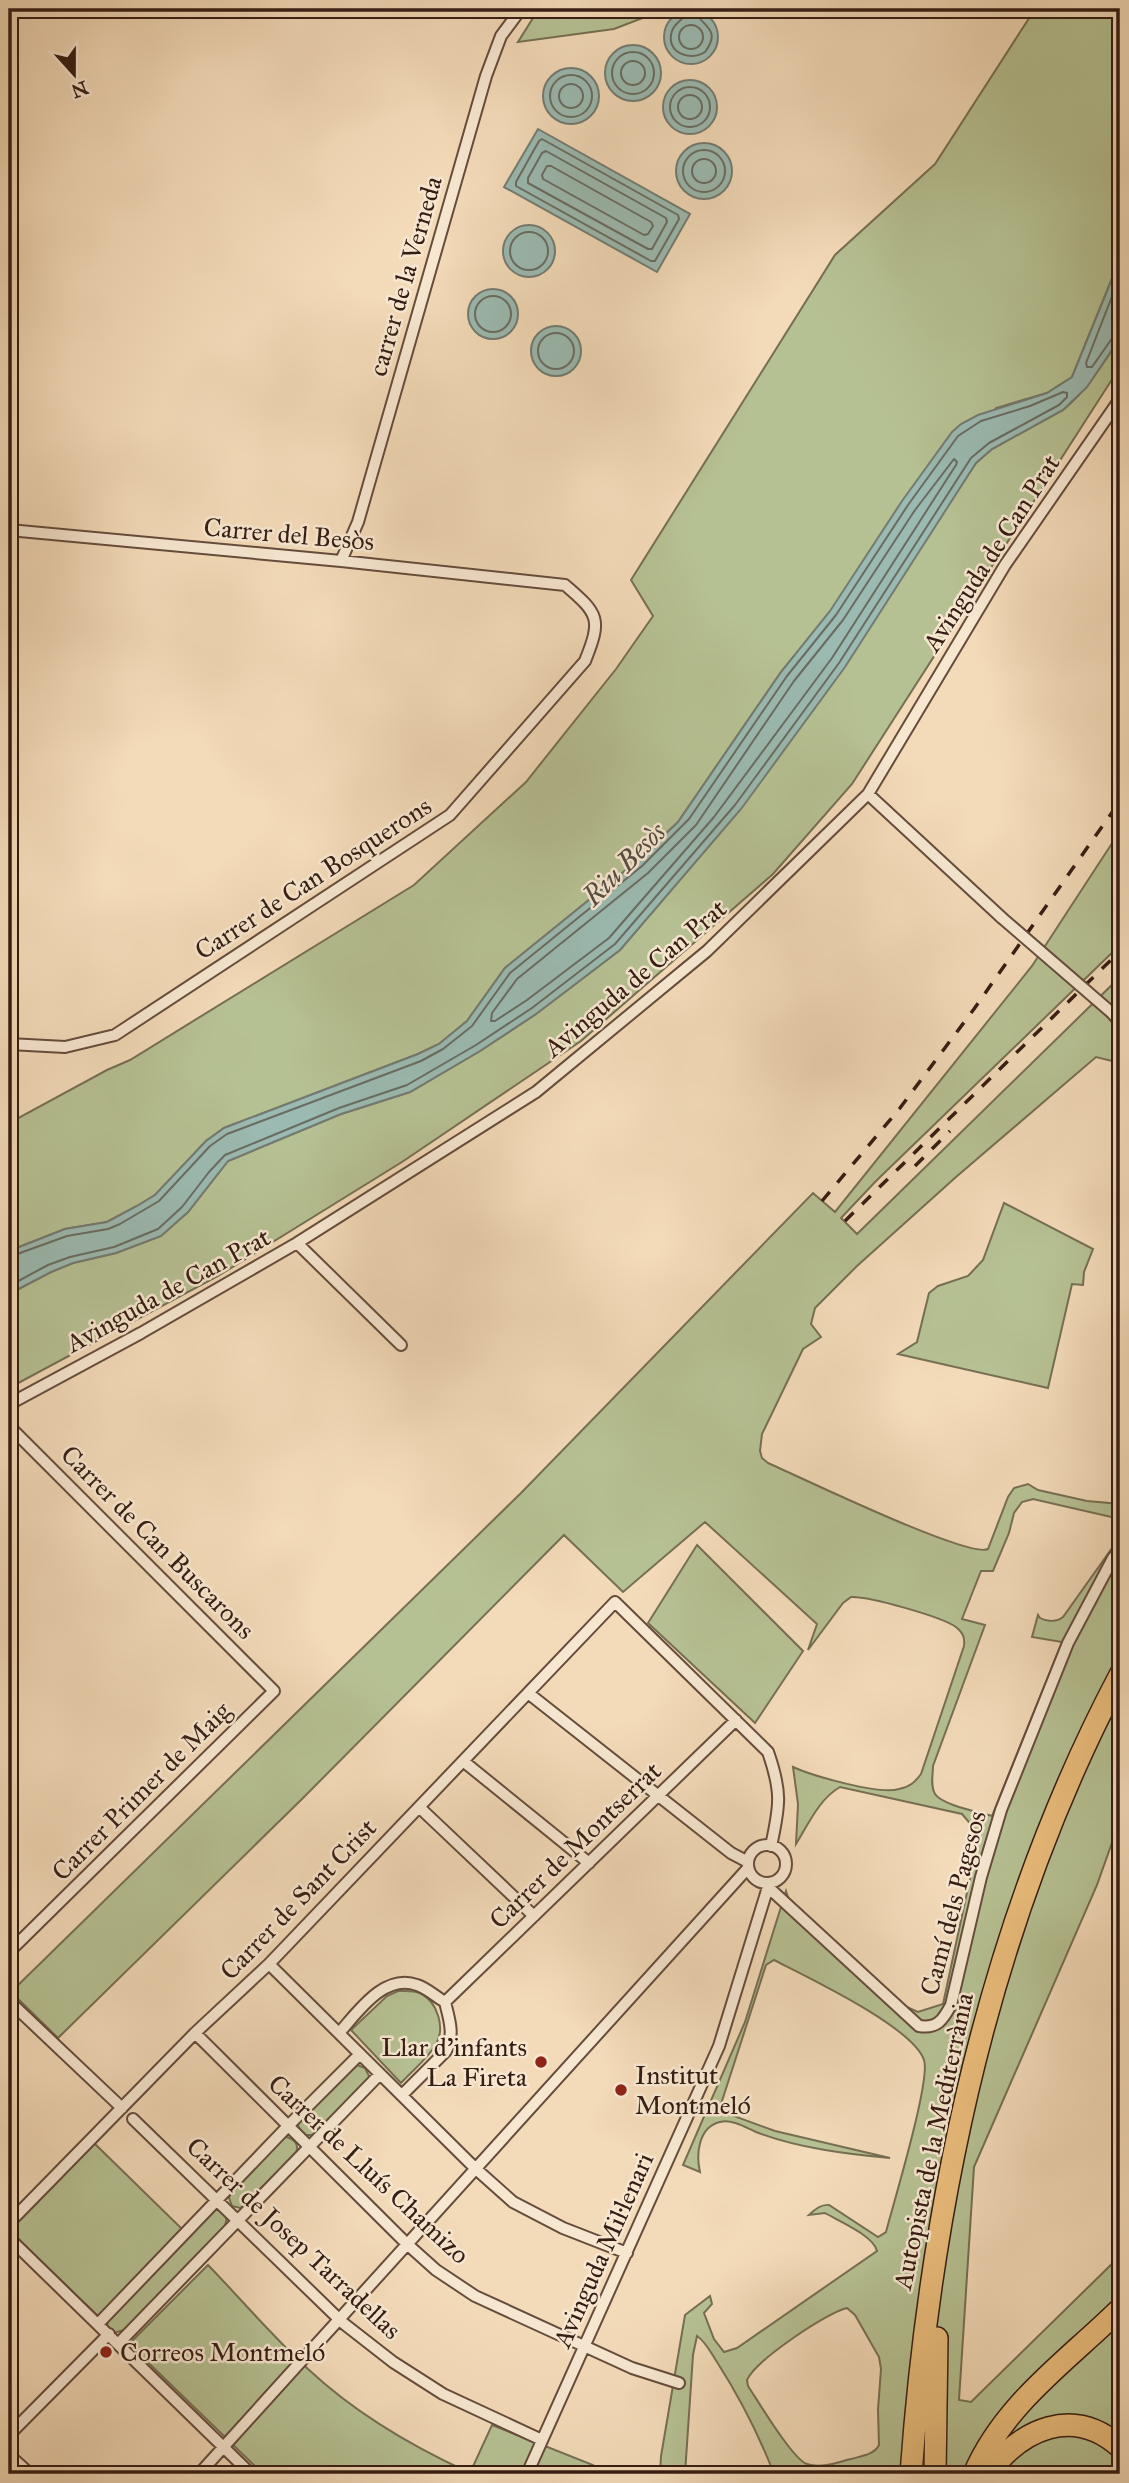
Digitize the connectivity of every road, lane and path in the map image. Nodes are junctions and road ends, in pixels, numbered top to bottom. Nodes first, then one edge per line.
1 (521, 9) edge
2 (1120, 399) edge
3 (9, 530) edge
4 (341, 561) junction
5 (565, 585) joint
6 (868, 794) junction
7 (1116, 1017) edge
8 (9, 1044) edge
9 (297, 1243) junction
10 (401, 1345) dead end
11 (9, 1409) edge
12 (9, 1426) edge
13 (1120, 1550) edge
14 (1120, 1675) edge
15 (274, 1691) joint
16 (528, 1693) junction
17 (736, 1720) junction
18 (463, 1761) junction
19 (658, 1796) junction
20 (419, 1807) junction
21 (771, 1846) junction
22 (589, 1863) junction
23 (748, 1865) junction
24 (767, 1885) junction
25 (534, 1916) junction
26 (9, 1952) edge
27 (269, 1964) junction
28 (994, 1987) junction
29 (9, 2001) edge
30 (445, 2002) junction
31 (195, 2033) junction
32 (338, 2033) junction
33 (360, 2054) junction
34 (380, 2074) junction
35 (402, 2095) junction
36 (122, 2108) junction
37 (133, 2119) dead end
38 (288, 2126) junction
39 (310, 2147) junction
40 (476, 2169) junction
41 (217, 2200) junction
42 (239, 2221) junction
43 (9, 2223) edge
44 (9, 2238) edge
45 (407, 2244) junction
46 (627, 2253) junction
47 (1120, 2309) edge
48 (340, 2319) junction
49 (98, 2324) junction
50 (108, 2334) junction
51 (118, 2344) junction
52 (584, 2347) junction
53 (679, 2383) dead end
54 (9, 2435) edge
55 (542, 2440) junction
56 (223, 2447) junction
57 (1120, 2447) edge
58 (9, 2455) edge
59 (30, 2474) edge
60 (199, 2474) edge
61 (251, 2474) edge
62 (527, 2474) edge
63 (911, 2474) edge
64 (935, 2474) edge
65 (974, 2474) edge
66 (988, 2474) edge

1 - 4 street, carrer de la Verneda
2 - 6 street, Avinguda de Can Prat
3 - 4 street, Carrer del Besòs
4 - 5 street, Carrer del Besòs
5 - 8 street, Carrer de Can Bosquerons
6 - 7 street, bridge
6 - 9 street, Avinguda de Can Prat
9 - 10 street
9 - 11 street, Avinguda de Can Prat
12 - 15 street, Carrer de Can Buscarons
13 - 24 street, Camí dels Pagesos
14 - 28 highway, Autopista de la Mediterrània
15 - 26 street, Carrer Primer de Maig
16 - 17 street, Carrer de Sant Crist
16 - 18 street, Carrer de Sant Crist
16 - 19 street
17 - 19 street, Carrer de Montserrat
17 - 21 street
18 - 20 street, Carrer de Sant Crist
18 - 22 street
19 - 22 street, Carrer de Montserrat
19 - 23 street
20 - 25 street
20 - 27 street, Carrer de Sant Crist
21 - 23 street
21 - 24 street
22 - 25 street, Carrer de Montserrat
23 - 24 street
23 - 40 street
24 - 46 street, Avinguda Mil·lenari
25 - 30 street, Carrer de Montserrat
27 - 31 street, Carrer de Sant Crist
27 - 32 street
28 - 63 highway, Autopista de la Mediterrània
28 - 64 highway
29 - 36 street
30 - 32 street
30 - 35 street
31 - 36 street, Carrer de Sant Crist
31 - 38 street, Carrer de Lluís Chamizo
32 - 33 street
33 - 34 street
33 - 38 street
34 - 35 street
34 - 39 street
35 - 40 street
36 - 43 street, Carrer de Sant Crist
37 - 41 street, Carrer de Josep Tarradellas
38 - 39 street, Carrer de Lluís Chamizo
38 - 41 street
39 - 42 street
39 - 45 street, Carrer de Lluís Chamizo
40 - 45 street
40 - 46 street
41 - 42 street, Carrer de Josep Tarradellas
41 - 49 street
42 - 48 street, Carrer de Josep Tarradellas
42 - 51 street
44 - 49 street
45 - 48 street
45 - 52 street, Carrer de Lluís Chamizo
46 - 52 street, Avinguda Mil·lenari
47 - 65 highway
48 - 55 street, Carrer de Josep Tarradellas
48 - 56 street
49 - 50 street
50 - 51 street
50 - 54 street
51 - 56 street
52 - 53 street, Carrer de Lluís Chamizo
52 - 55 street, Avinguda Mil·lenari
55 - 62 street, Avinguda Mil·lenari
56 - 60 street
56 - 61 street
57 - 66 highway
58 - 59 street

